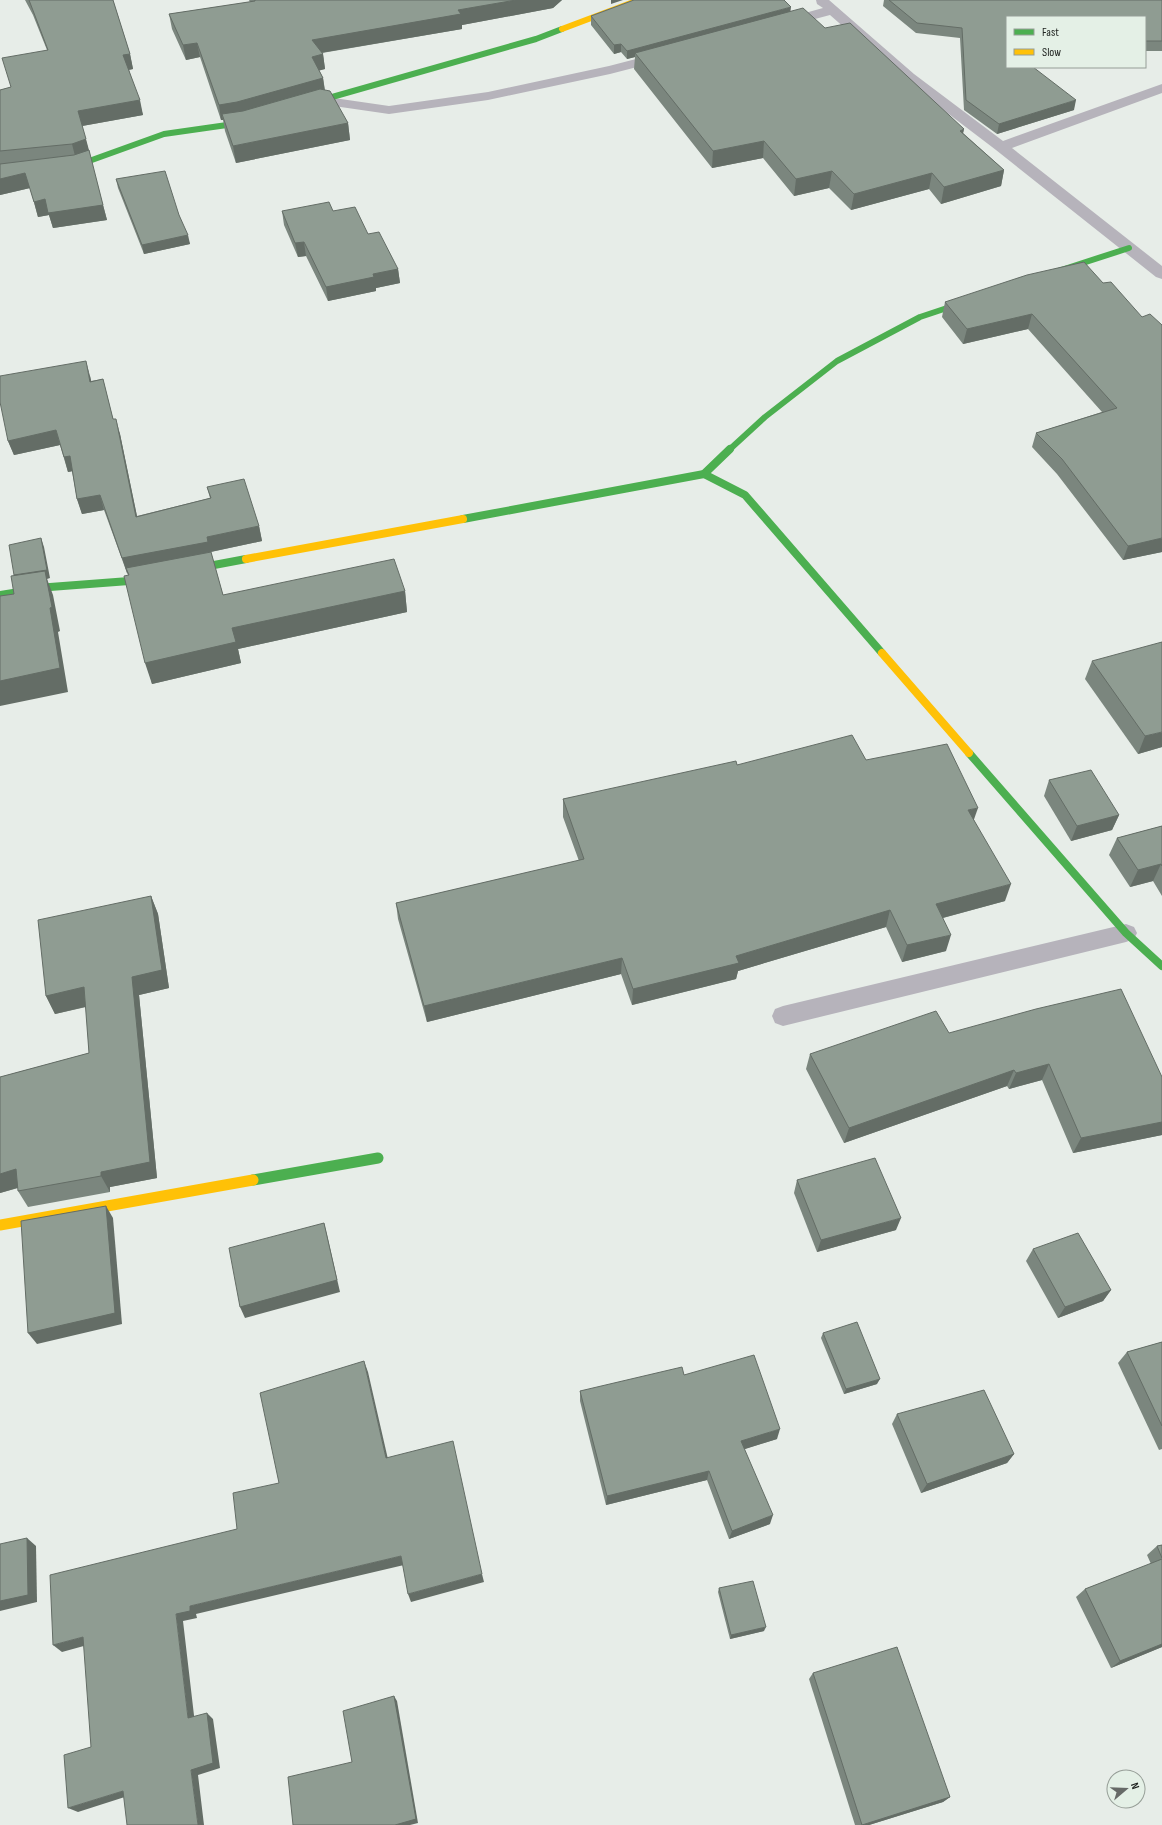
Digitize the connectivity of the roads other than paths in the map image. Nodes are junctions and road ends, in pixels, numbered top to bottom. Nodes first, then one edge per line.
1 (639, 0) edge
2 (821, 0) edge
3 (832, 10) junction
4 (771, 27) edge
5 (679, 52) edge
6 (1162, 88) edge
7 (320, 100) junction
8 (298, 106) edge
9 (263, 116) edge
10 (1001, 147) junction
11 (55, 167) edge
12 (1129, 248) junction
13 (1162, 274) edge
14 (1043, 276) edge
15 (978, 297) edge
16 (704, 474) junction
17 (0, 595) edge
18 (1126, 933) junction
19 (1162, 966) edge
20 (783, 1016) dead end
21 (378, 1158) dead end
22 (0, 1225) edge

1 - 7 street
2 - 3 street
3 - 4 street
3 - 10 street
5 - 7 street
6 - 10 street
7 - 8 street
9 - 11 street
10 - 12 street
12 - 13 street
12 - 14 street
15 - 16 street
16 - 17 street
16 - 18 street
18 - 19 street
18 - 20 street
21 - 22 street

